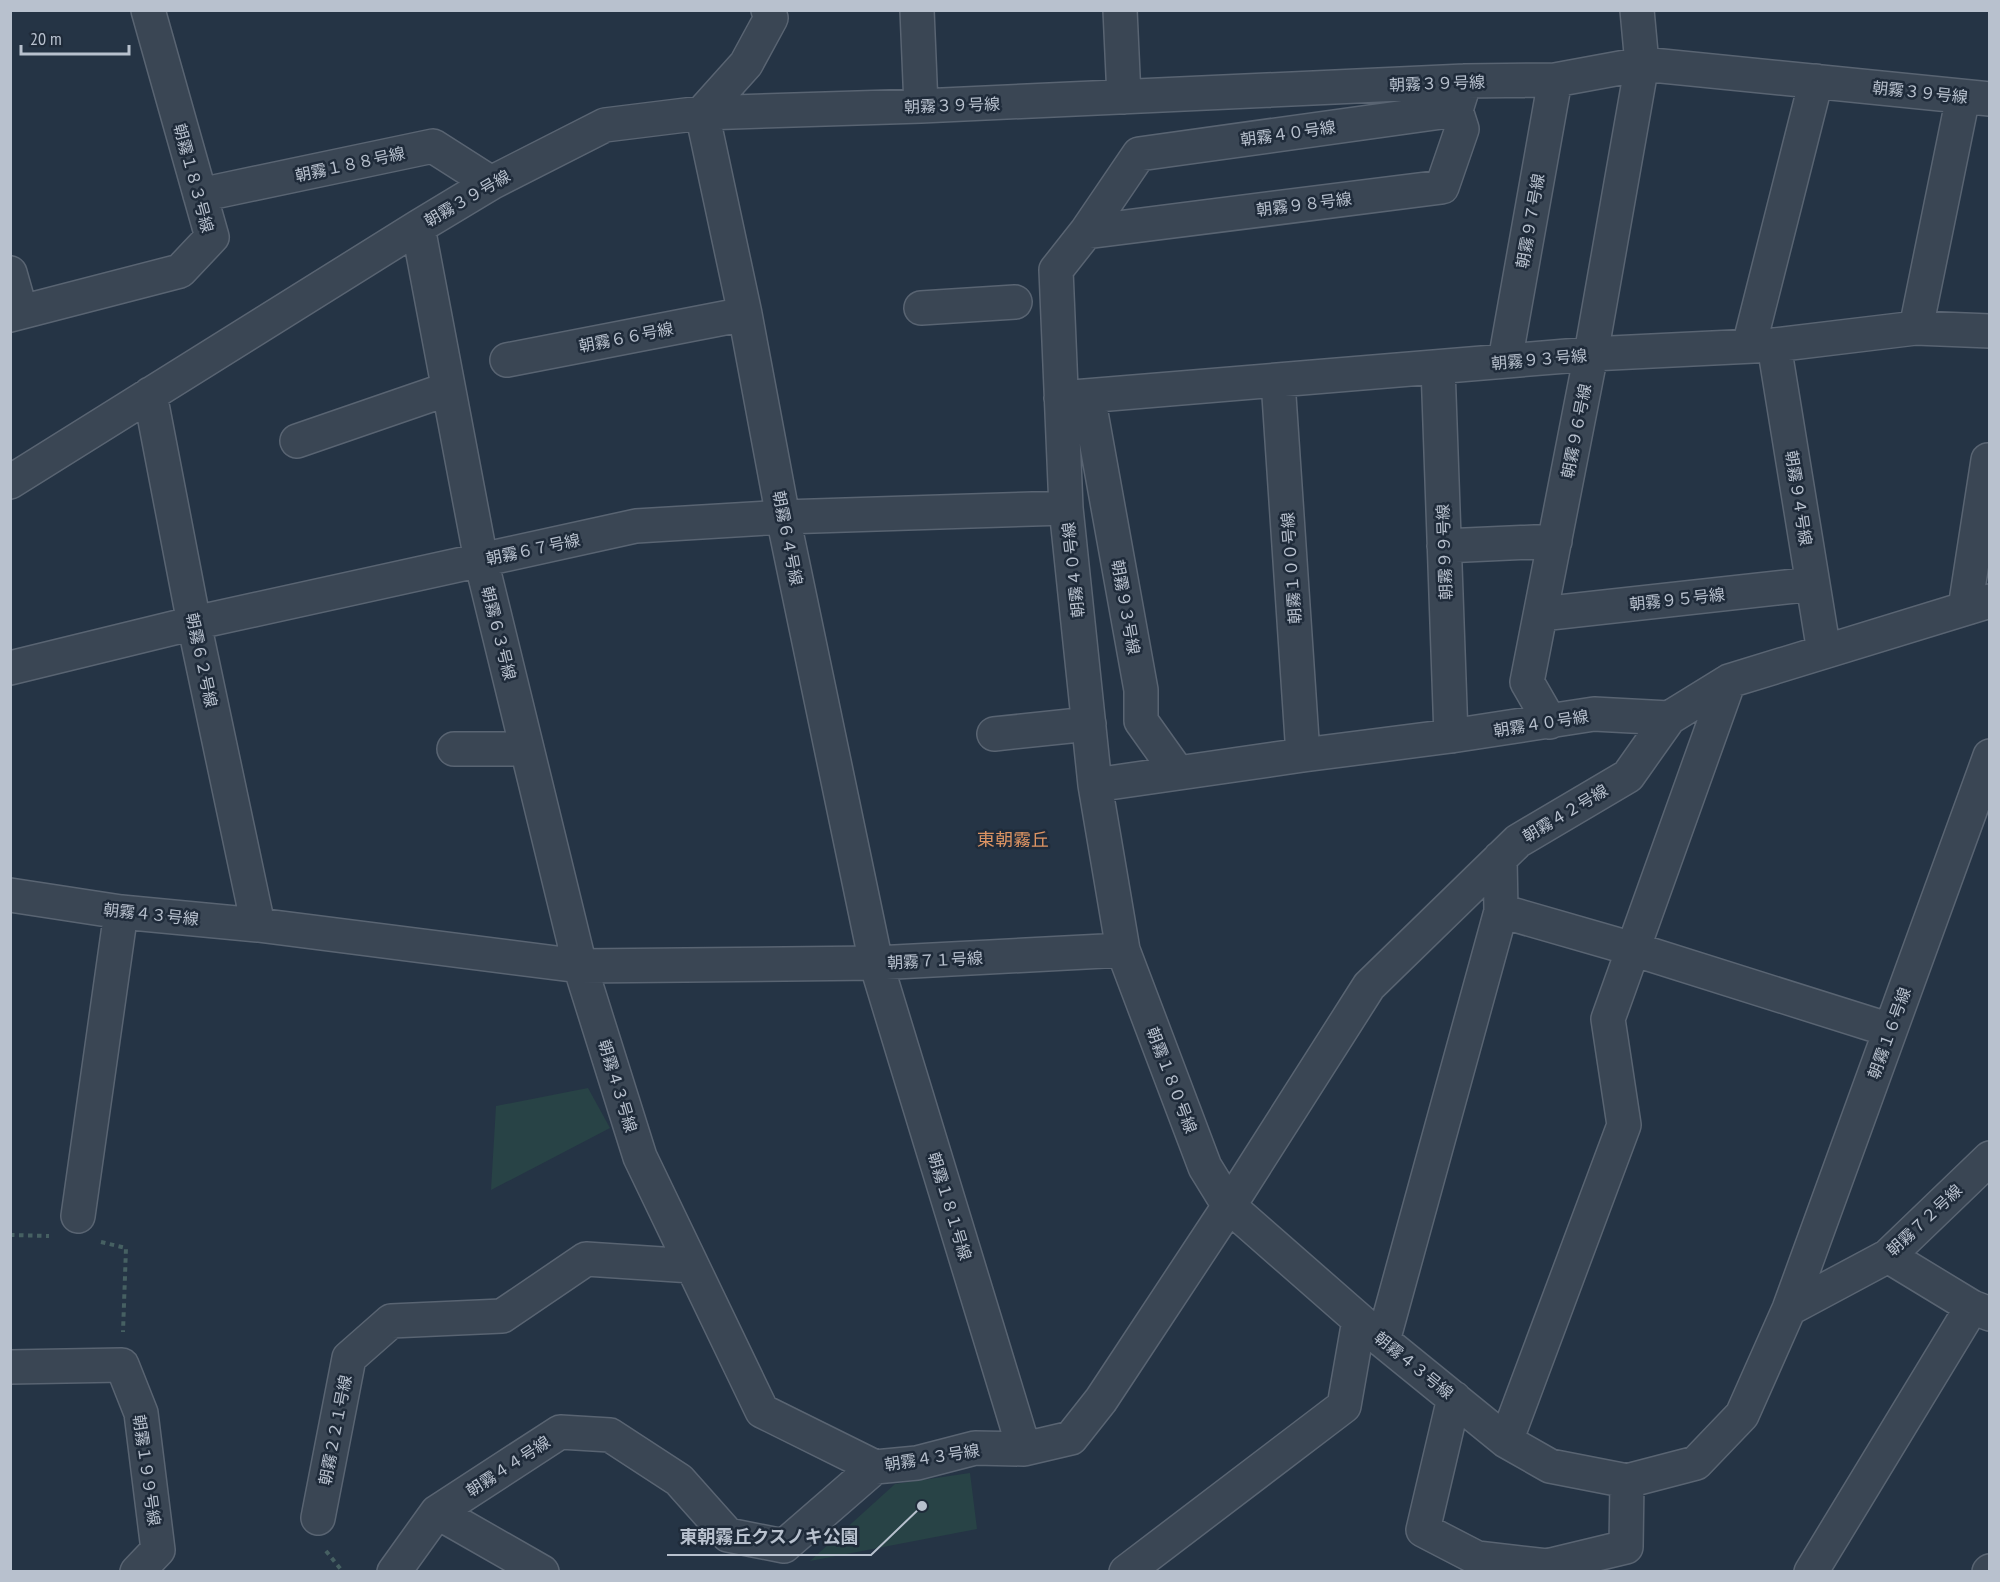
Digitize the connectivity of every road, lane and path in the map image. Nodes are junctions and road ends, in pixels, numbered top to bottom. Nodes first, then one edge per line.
1 (148, 10) edge
2 (768, 10) edge
3 (917, 10) edge
4 (1120, 10) edge
5 (1637, 10) edge
6 (1642, 64) junction
7 (1555, 80) junction
8 (1816, 81) junction
9 (1461, 96) junction
10 (1124, 97) junction
11 (1976, 98) edge
12 (921, 106) junction
13 (702, 113) junction
14 (490, 183) junction
15 (200, 195) junction
16 (418, 226) junction
17 (1086, 232) junction
18 (10, 273) edge
19 (1015, 302) dead end
20 (921, 308) dead end
21 (16, 313) edge
22 (745, 314) junction
23 (1916, 328) junction
24 (1989, 331) edge
25 (1761, 345) junction
26 (1591, 354) junction
27 (507, 360) dead end
28 (1505, 361) junction
29 (1438, 367) junction
30 (1278, 381) junction
31 (448, 388) junction
32 (150, 394) junction
33 (1074, 397) junction
34 (297, 441) dead end
35 (1989, 460) edge
36 (10, 482) edge
37 (1066, 508) junction
38 (783, 517) junction
39 (1555, 541) junction
40 (1444, 546) junction
41 (481, 560) junction
42 (1813, 584) junction
43 (1977, 605) edge
44 (1541, 614) junction
45 (194, 622) junction
46 (1824, 652) junction
47 (10, 668) edge
48 (1730, 681) junction
49 (1669, 718) junction
50 (1550, 722) junction
51 (1089, 724) junction
52 (994, 734) dead end
53 (1451, 736) junction
54 (454, 749) dead end
55 (527, 749) junction
56 (1303, 755) junction
57 (1989, 756) edge
58 (1178, 773) junction
59 (1095, 785) junction
60 (1500, 858) junction
61 (10, 895) edge
62 (1501, 911) junction
63 (121, 912) junction
64 (258, 925) junction
65 (1123, 950) junction
66 (1634, 950) junction
67 (876, 963) junction
68 (580, 966) junction
69 (1890, 1030) junction
70 (1989, 1158) edge
71 (1229, 1206) junction
72 (78, 1226) junction
73 (10, 1235) edge
74 (1888, 1256) junction
75 (692, 1266) junction
76 (1789, 1309) junction
77 (1981, 1310) edge
78 (1371, 1330) junction
79 (122, 1365) junction
80 (10, 1367) edge
81 (1455, 1398) junction
82 (1506, 1441) junction
83 (1024, 1449) junction
84 (875, 1467) junction
85 (1627, 1481) junction
86 (437, 1512) junction
87 (318, 1518) dead end
88 (137, 1572) edge
89 (394, 1572) edge
90 (542, 1572) edge
91 (1126, 1572) edge
92 (1811, 1572) edge

1 - 15 street, 朝霧１８３号線
2 - 13 street
3 - 12 street
4 - 10 street
5 - 6 street, 朝霧９６号線
6 - 7 street, 朝霧３９号線
6 - 8 street, 朝霧３９号線
6 - 26 street, 朝霧９６号線
7 - 9 street, 朝霧３９号線
7 - 28 street, 朝霧９７号線
8 - 11 street, 朝霧３９号線
8 - 25 street, 朝霧９４号線
9 - 10 street, 朝霧３９号線
9 - 17 street, 朝霧４０号線
9 - 17 street, 朝霧９８号線
10 - 12 street, 朝霧３９号線
11 - 23 street
12 - 13 street, 朝霧３９号線
13 - 14 street, 朝霧３９号線
13 - 22 street, 朝霧６４号線
14 - 15 street, 朝霧１８８号線
14 - 16 street, 朝霧３９号線
15 - 21 street, 朝霧１８３号線
16 - 31 street, 朝霧６３号線
16 - 32 street, 朝霧３９号線
17 - 33 street, 朝霧４０号線
18 - 21 street
19 - 20 street
22 - 27 street, 朝霧６６号線
22 - 38 street, 朝霧６４号線
23 - 24 street, 朝霧９３号線
23 - 25 street, 朝霧９３号線
25 - 26 street, 朝霧９３号線
25 - 42 street, 朝霧９４号線
26 - 28 street, 朝霧９３号線
26 - 39 street, 朝霧９６号線
28 - 29 street, 朝霧９３号線
29 - 30 street, 朝霧９３号線
29 - 40 street, 朝霧９９号線
30 - 33 street, 朝霧９３号線
30 - 56 street, 朝霧１００号線
31 - 34 street
31 - 41 street, 朝霧６３号線
32 - 36 street, 朝霧３９号線
32 - 45 street, 朝霧６２号線
33 - 37 street, 朝霧４０号線
33 - 58 street, 朝霧９３号線
35 - 43 street
37 - 38 street, 朝霧６７号線
37 - 51 street, 朝霧４０号線
38 - 41 street, 朝霧６７号線
38 - 67 street, 朝霧６４号線
39 - 40 street
39 - 44 street, 朝霧９６号線
40 - 53 street, 朝霧９９号線
41 - 45 street, 朝霧６７号線
41 - 55 street, 朝霧６３号線
42 - 44 street, 朝霧９５号線
42 - 46 street, 朝霧９４号線
43 - 46 street, 朝霧４２号線
44 - 50 street, 朝霧９６号線
45 - 47 street, 朝霧６７号線
45 - 64 street, 朝霧６２号線
46 - 48 street, 朝霧４２号線
48 - 49 street, 朝霧４２号線
48 - 66 street
49 - 50 street, 朝霧４０号線
49 - 60 street, 朝霧４２号線
50 - 53 street, 朝霧４０号線
51 - 52 street
51 - 59 street, 朝霧４０号線
53 - 56 street, 朝霧４０号線
54 - 55 street
55 - 68 street, 朝霧６３号線
56 - 58 street, 朝霧４０号線
57 - 69 street, 朝霧１６号線
58 - 59 street, 朝霧４０号線
59 - 65 street
60 - 62 street
60 - 71 street, 朝霧４２号線
61 - 63 street, 朝霧４３号線
62 - 66 street
62 - 78 street
63 - 64 street, 朝霧４３号線
63 - 72 street
64 - 68 street, 朝霧４３号線
65 - 67 street, 朝霧７１号線
65 - 71 street, 朝霧１８０号線
66 - 69 street
66 - 82 street
67 - 68 street, 朝霧７１号線
67 - 83 street, 朝霧１８１号線
68 - 75 street, 朝霧４３号線
69 - 76 street, 朝霧１６号線
70 - 74 street, 朝霧７２号線
71 - 78 street, 朝霧４３号線
71 - 83 street, 朝霧４３号線
72 - 73 path
72 - 79 path
74 - 76 street, 朝霧７２号線
74 - 77 street
75 - 84 street, 朝霧４３号線
75 - 87 street, 朝霧２２１号線
76 - 85 street, 朝霧４３号線
77 - 92 street
78 - 81 street, 朝霧４３号線
78 - 91 street
79 - 80 street
79 - 88 street, 朝霧１９９号線
81 - 82 street, 朝霧４３号線
81 - 85 street
82 - 85 street, 朝霧４３号線
83 - 84 street, 朝霧４３号線
84 - 86 street, 朝霧４４号線
86 - 89 street, 朝霧４４号線
86 - 90 street

